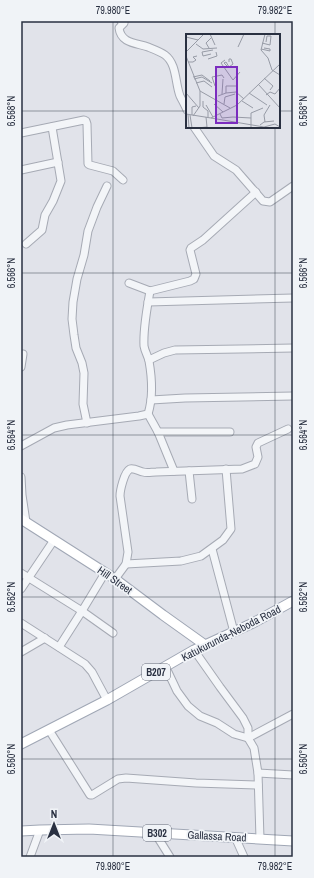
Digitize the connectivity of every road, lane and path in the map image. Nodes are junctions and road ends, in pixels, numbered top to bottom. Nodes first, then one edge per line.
1 (123, 22) edge
2 (186, 108) edge
3 (52, 127) junction
4 (195, 128) edge
5 (21, 134) edge
6 (58, 162) junction
7 (21, 170) edge
8 (123, 180) dead end
9 (107, 186) dead end
10 (293, 186) edge
11 (256, 192) junction
12 (26, 244) dead end
13 (129, 283) dead end
14 (150, 291) junction
15 (293, 298) edge
16 (148, 302) junction
17 (293, 348) edge
18 (23, 354) dead end
19 (149, 360) junction
20 (21, 367) edge
21 (293, 396) edge
22 (151, 400) junction
23 (148, 414) junction
24 (87, 423) junction
25 (288, 429) dead end
26 (158, 432) junction
27 (230, 432) dead end
28 (21, 446) edge
29 (226, 469) junction
30 (174, 471) junction
31 (189, 471) junction
32 (21, 477) edge
33 (192, 499) dead end
34 (24, 521) edge
35 (54, 540) junction
36 (212, 549) junction
37 (126, 564) junction
38 (105, 572) junction
39 (21, 573) edge
40 (29, 578) junction
41 (115, 578) junction
42 (21, 589) edge
43 (293, 601) edge
44 (82, 611) junction
45 (21, 623) edge
46 (234, 632) junction
47 (113, 633) dead end
48 (45, 638) junction
49 (205, 645) junction
50 (59, 647) junction
51 (194, 650) junction
52 (21, 652) edge
53 (162, 668) junction
54 (107, 700) junction
55 (293, 714) edge
56 (49, 730) junction
57 (248, 738) junction
58 (21, 744) edge
59 (258, 773) junction
60 (293, 774) edge
61 (258, 785) junction
62 (40, 830) junction
63 (21, 831) edge
64 (155, 833) junction
65 (235, 837) junction
66 (260, 839) junction
67 (293, 841) edge
68 (30, 857) edge
69 (170, 857) edge
70 (244, 857) edge

1 - 2 street
3 - 5 street
3 - 6 street
3 - 8 street
4 - 11 street
6 - 7 street
6 - 12 street
9 - 24 street
10 - 11 street
11 - 14 street
13 - 14 street
14 - 16 street
15 - 16 street
16 - 19 street
17 - 19 street
18 - 20 street
19 - 22 street
21 - 22 street
22 - 23 street
23 - 24 street
23 - 26 street
24 - 28 street
25 - 29 street
26 - 27 street
26 - 30 street
29 - 31 street
29 - 36 street
30 - 31 street
30 - 37 street
31 - 33 street
32 - 34 street
34 - 35 main road, Hill Street
35 - 38 main road, Hill Street
35 - 40 street
36 - 37 street
36 - 46 street
37 - 41 street
38 - 41 main road, Hill Street
38 - 44 street
39 - 40 street
40 - 42 street
40 - 44 street
41 - 49 main road, Hill Street
43 - 46 main road, Katukurunda-Neboda Road / B207
44 - 47 street
44 - 50 street
45 - 48 street
46 - 49 main road, Katukurunda-Neboda Road / B207
48 - 50 street
48 - 52 street
49 - 51 main road, Katukurunda-Neboda Road / B207
50 - 54 street
51 - 53 main road, Katukurunda-Neboda Road / B207
51 - 57 street
53 - 54 main road, Katukurunda-Neboda Road / B207
53 - 57 street
54 - 56 main road, Katukurunda-Neboda Road / B207
55 - 57 street
56 - 58 main road, Katukurunda-Neboda Road / B207
56 - 61 street
57 - 59 street
59 - 60 street
59 - 61 street
61 - 66 street
62 - 63 main road, Gallassa Road / B302
62 - 64 main road, Gallassa Road / B302
62 - 68 street
64 - 65 main road, Gallassa Road / B302
64 - 69 street
65 - 66 main road, Gallassa Road / B302
65 - 70 street
66 - 67 main road, Gallassa Road / B302

